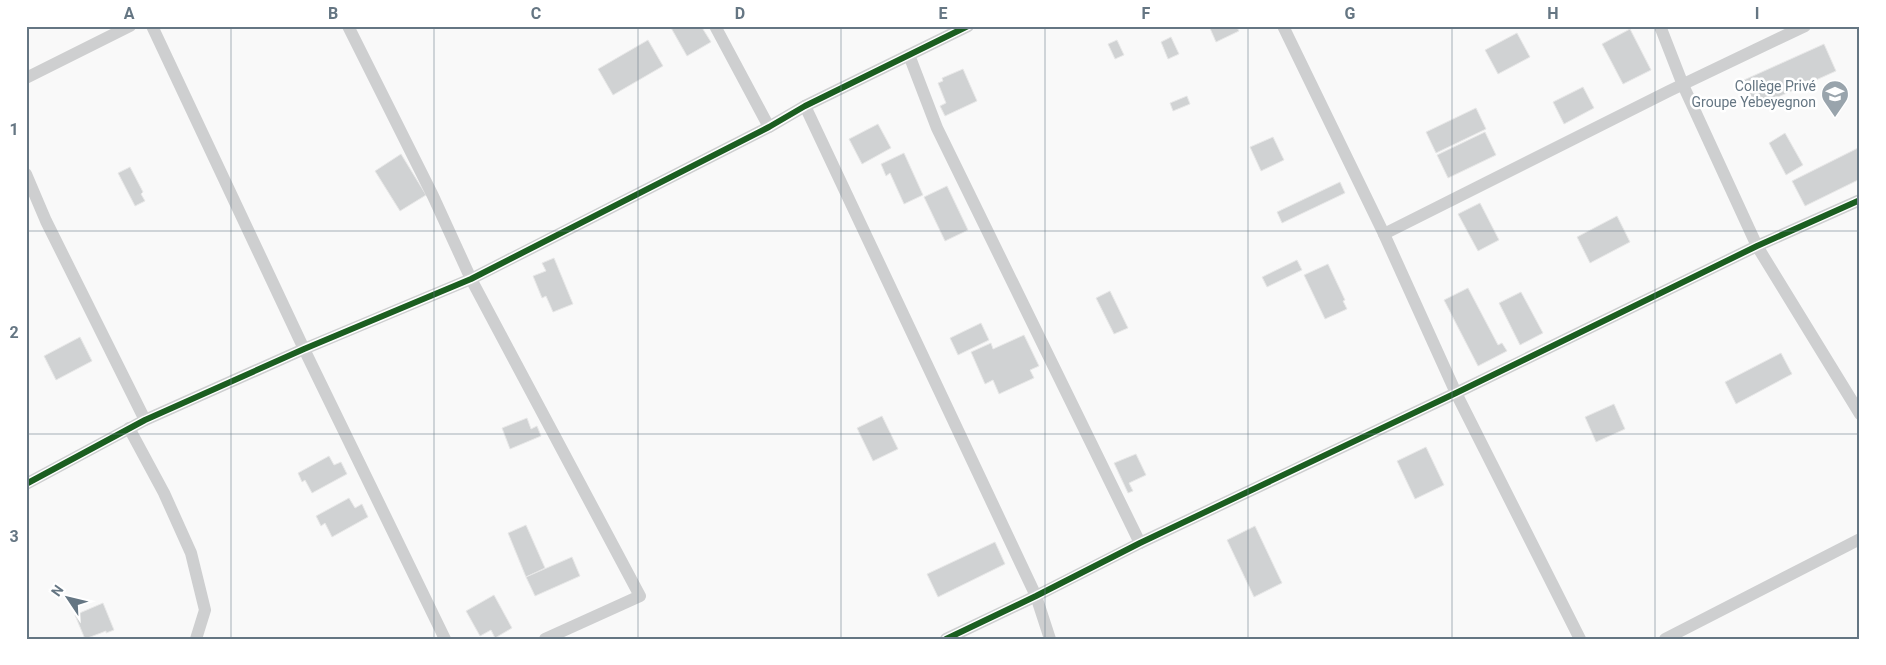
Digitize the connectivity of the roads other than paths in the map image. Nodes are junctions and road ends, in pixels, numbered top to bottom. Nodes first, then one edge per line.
1 (130, 26) edge
2 (152, 26) edge
3 (348, 26) edge
4 (715, 26) edge
5 (968, 26) edge
6 (1282, 26) edge
7 (1660, 26) edge
8 (1805, 26) edge
9 (909, 55) junction
10 (26, 78) edge
11 (1683, 85) junction
12 (805, 106) junction
13 (769, 127) junction
14 (26, 174) edge
15 (1860, 200) edge
16 (1384, 234) junction
17 (1757, 246) junction
18 (471, 279) junction
19 (304, 349) junction
20 (1456, 393) junction
21 (1860, 414) edge
22 (145, 420) junction
23 (129, 428) junction
24 (26, 484) edge
25 (1860, 540) edge
26 (1140, 543) junction
27 (1036, 596) junction
28 (196, 639) edge
29 (445, 639) edge
30 (545, 639) edge
31 (946, 639) edge
32 (1050, 639) edge
33 (1580, 639) edge
34 (1666, 639) edge

1 - 10 street
2 - 19 street
3 - 18 street
4 - 13 street
5 - 9 street
6 - 16 street
7 - 11 street
8 - 11 street
9 - 12 street
9 - 26 street
11 - 16 street
11 - 17 street
12 - 13 street
12 - 27 street
13 - 18 street
14 - 22 street
15 - 17 street
16 - 20 street
17 - 20 street
17 - 21 street
18 - 19 street
18 - 30 street
19 - 22 street
19 - 29 street
20 - 26 street
20 - 33 street
22 - 23 street
23 - 24 street
23 - 28 street
25 - 34 street
26 - 27 street
27 - 31 street
27 - 32 street

